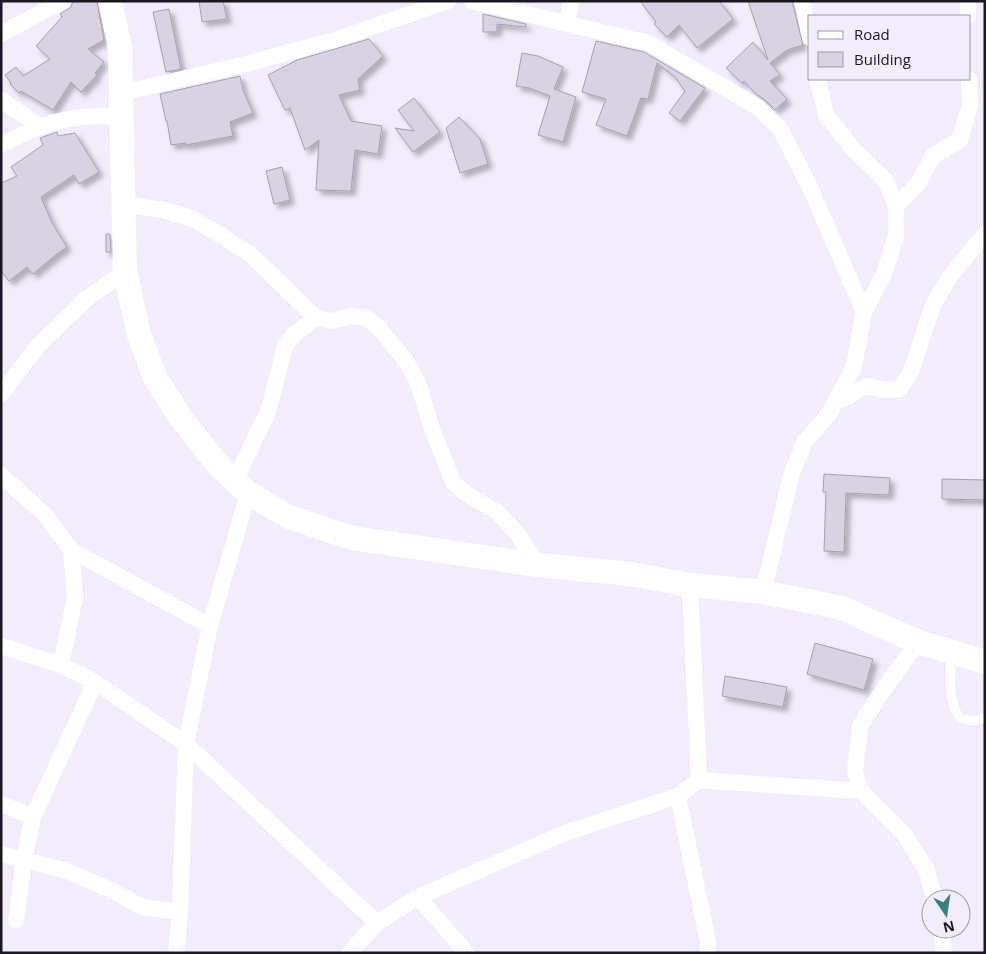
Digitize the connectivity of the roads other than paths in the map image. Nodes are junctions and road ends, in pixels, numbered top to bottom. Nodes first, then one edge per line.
1 (63, 1) edge
2 (110, 1) edge
3 (448, 1) edge
4 (472, 1) edge
5 (572, 1) edge
6 (802, 1) edge
7 (968, 1) edge
8 (968, 15) edge
9 (566, 24) junction
10 (808, 29) edge
11 (1, 34) edge
12 (818, 80) edge
13 (969, 80) edge
14 (1, 100) edge
15 (121, 104) junction
16 (41, 127) junction
17 (1, 146) edge
18 (124, 204) junction
19 (896, 206) junction
20 (985, 234) edge
21 (125, 271) junction
22 (864, 312) junction
23 (316, 318) junction
24 (1, 394) edge
25 (835, 403) junction
26 (1, 475) edge
27 (241, 487) junction
28 (71, 550) junction
29 (538, 565) junction
30 (690, 585) junction
31 (763, 592) junction
32 (210, 626) junction
33 (918, 642) junction
34 (1, 646) edge
35 (951, 652) junction
36 (985, 662) edge
37 (61, 665) junction
38 (94, 682) junction
39 (985, 718) edge
40 (186, 744) junction
41 (699, 780) junction
42 (861, 791) junction
43 (678, 796) junction
44 (1, 804) edge
45 (34, 816) junction
46 (1, 854) edge
47 (24, 860) junction
48 (932, 889) edge
49 (418, 897) junction
50 (180, 912) junction
51 (16, 920) dead end
52 (377, 922) junction
53 (943, 939) edge
54 (176, 953) edge
55 (349, 953) edge
56 (467, 953) edge
57 (708, 953) edge
58 (944, 953) edge

1 - 11 street
2 - 15 main road
3 - 15 street
4 - 9 street
5 - 9 street
6 - 10 street
7 - 8 street
9 - 22 street
12 - 19 street
13 - 19 street
14 - 16 street
15 - 16 street
15 - 18 main road
16 - 17 street
18 - 21 main road
18 - 23 street
19 - 22 street
20 - 25 street
21 - 24 street
21 - 27 main road
22 - 25 street
23 - 27 street
23 - 29 street
25 - 31 street
26 - 28 street
27 - 29 main road
27 - 32 street
28 - 32 street
28 - 37 street
29 - 30 main road
30 - 31 main road
30 - 41 street
31 - 33 main road
32 - 40 street
33 - 35 main road
33 - 42 street
34 - 37 street
35 - 36 main road
35 - 39 lane
37 - 38 street
38 - 40 street
38 - 45 street
40 - 50 street
40 - 52 street
41 - 42 street
41 - 43 street
42 - 48 street
43 - 49 street
43 - 57 street
44 - 45 street
45 - 47 street
46 - 47 street
47 - 50 street
47 - 51 street
49 - 52 street
49 - 56 street
50 - 54 street
52 - 55 street
53 - 58 street

